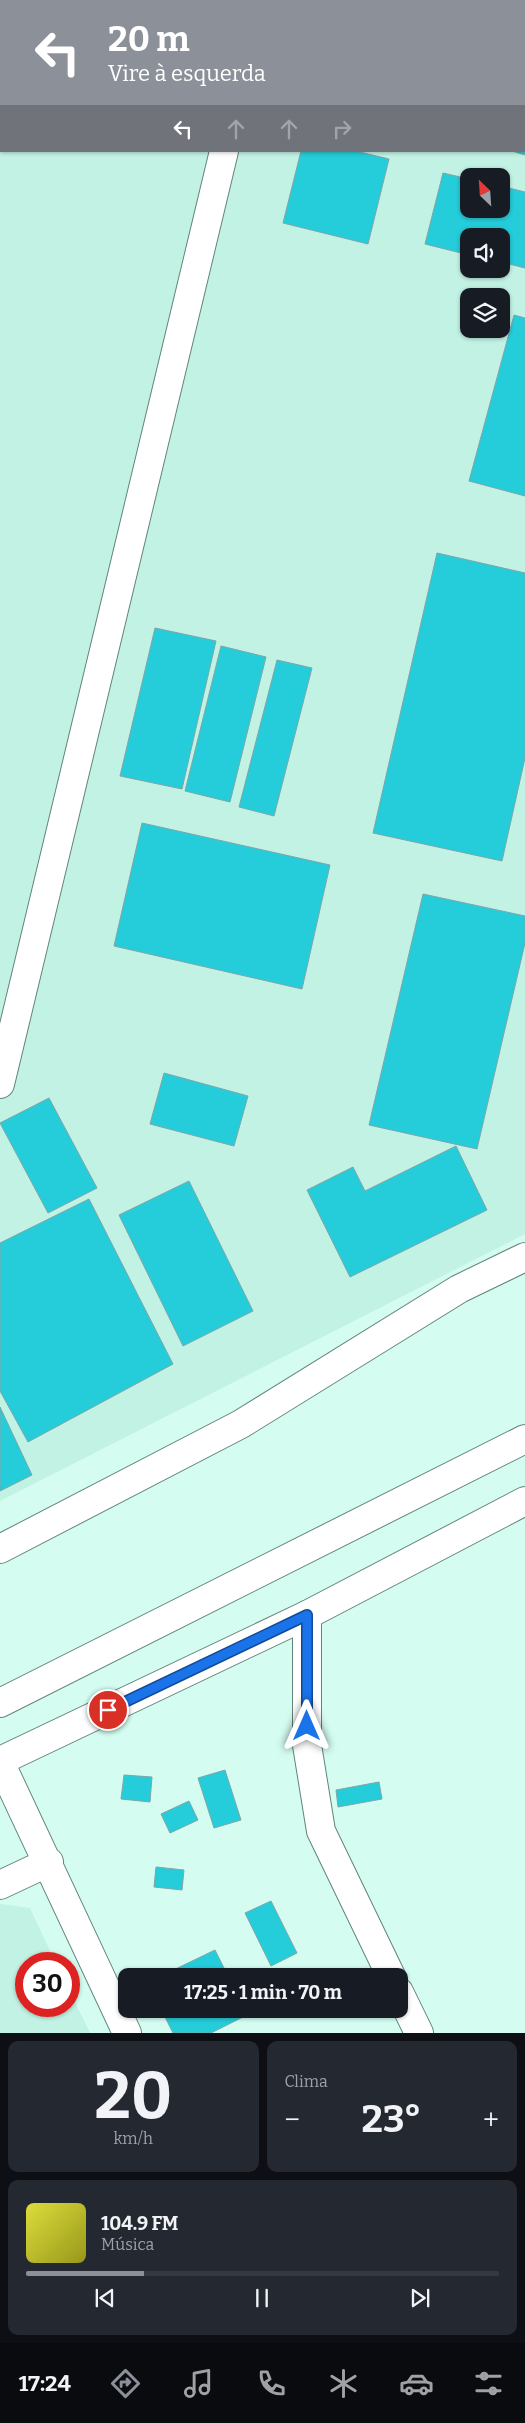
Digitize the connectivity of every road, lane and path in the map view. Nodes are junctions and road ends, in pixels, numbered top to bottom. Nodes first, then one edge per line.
1 (224, 152) edge
2 (0, 1084) edge
3 (525, 1257) edge
4 (525, 1439) edge
5 (525, 1501) edge
6 (0, 1549) edge
7 (307, 1615) junction
8 (0, 1703) edge
9 (0, 1762) edge
10 (49, 1862) junction
11 (0, 1885) edge
12 (387, 1968) edge
13 (408, 2010) edge
14 (127, 2033) edge
15 (419, 2033) edge

1 - 2 main road
3 - 6 main road
4 - 8 main road
5 - 7 main road
7 - 9 main road
7 - 12 main road
9 - 10 main road
10 - 11 main road
10 - 14 main road
13 - 15 main road

